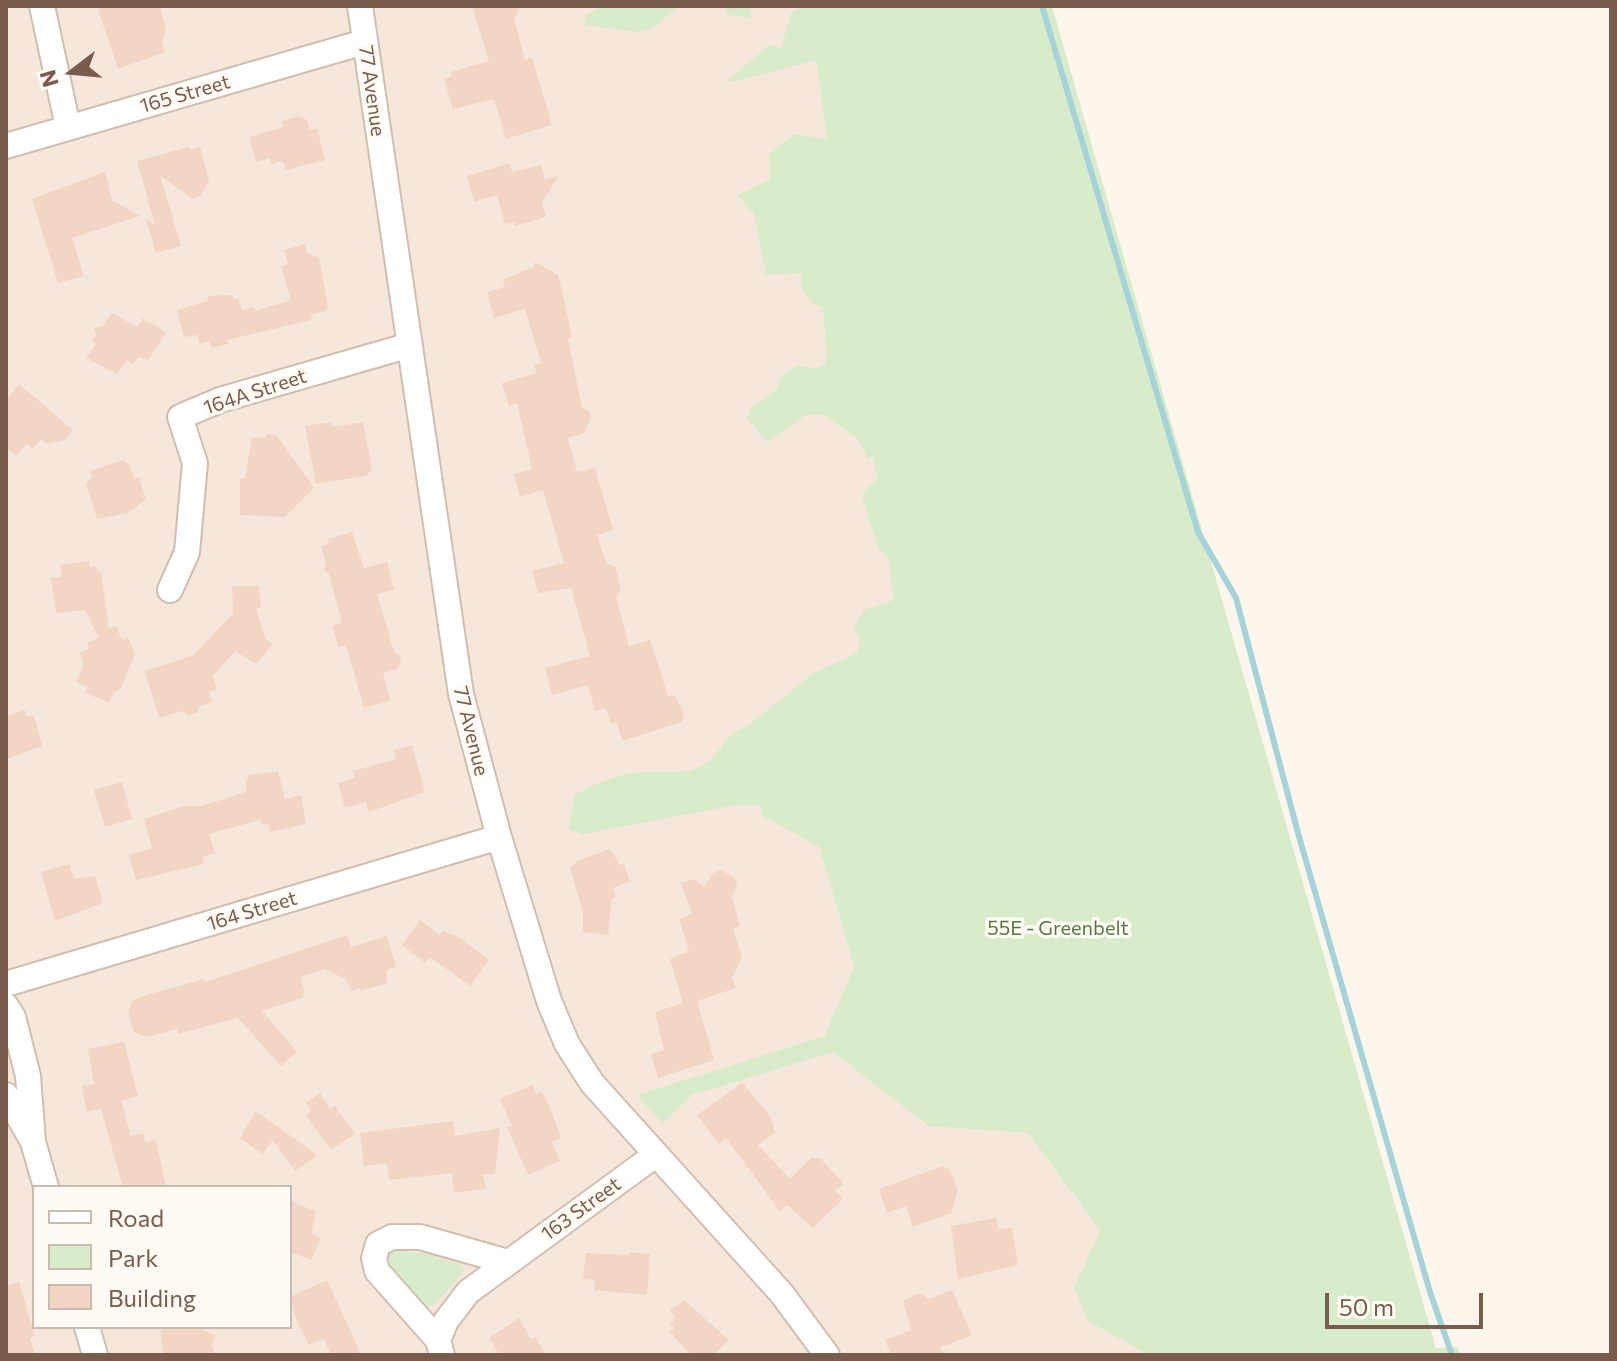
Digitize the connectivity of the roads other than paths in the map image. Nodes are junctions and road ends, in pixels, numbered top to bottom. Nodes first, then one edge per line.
1 (42, 6) edge
2 (360, 6) edge
3 (364, 42) junction
4 (68, 127) junction
5 (6, 146) edge
6 (410, 345) junction
7 (170, 590) dead end
8 (499, 837) junction
9 (6, 984) edge
10 (6, 1006) edge
11 (6, 1095) edge
12 (33, 1142) junction
13 (654, 1156) junction
14 (45, 1185) edge
15 (508, 1262) junction
16 (88, 1329) edge
17 (440, 1347) edge
18 (95, 1355) edge
19 (827, 1355) edge

1 - 4 street
2 - 3 street, 77 Avenue
3 - 4 street, 165 Street
3 - 6 street, 77 Avenue
4 - 5 street, 165 Street
6 - 7 street, 164A Street
6 - 8 street, 77 Avenue
8 - 9 street, 164 Street
8 - 13 street, 77 Avenue
10 - 12 street
11 - 12 street
12 - 14 street
13 - 15 street, 163 Street
13 - 19 street, 77 Avenue
15 - 17 street, 163 Street
15 - 17 street, 163 Street
16 - 18 street

